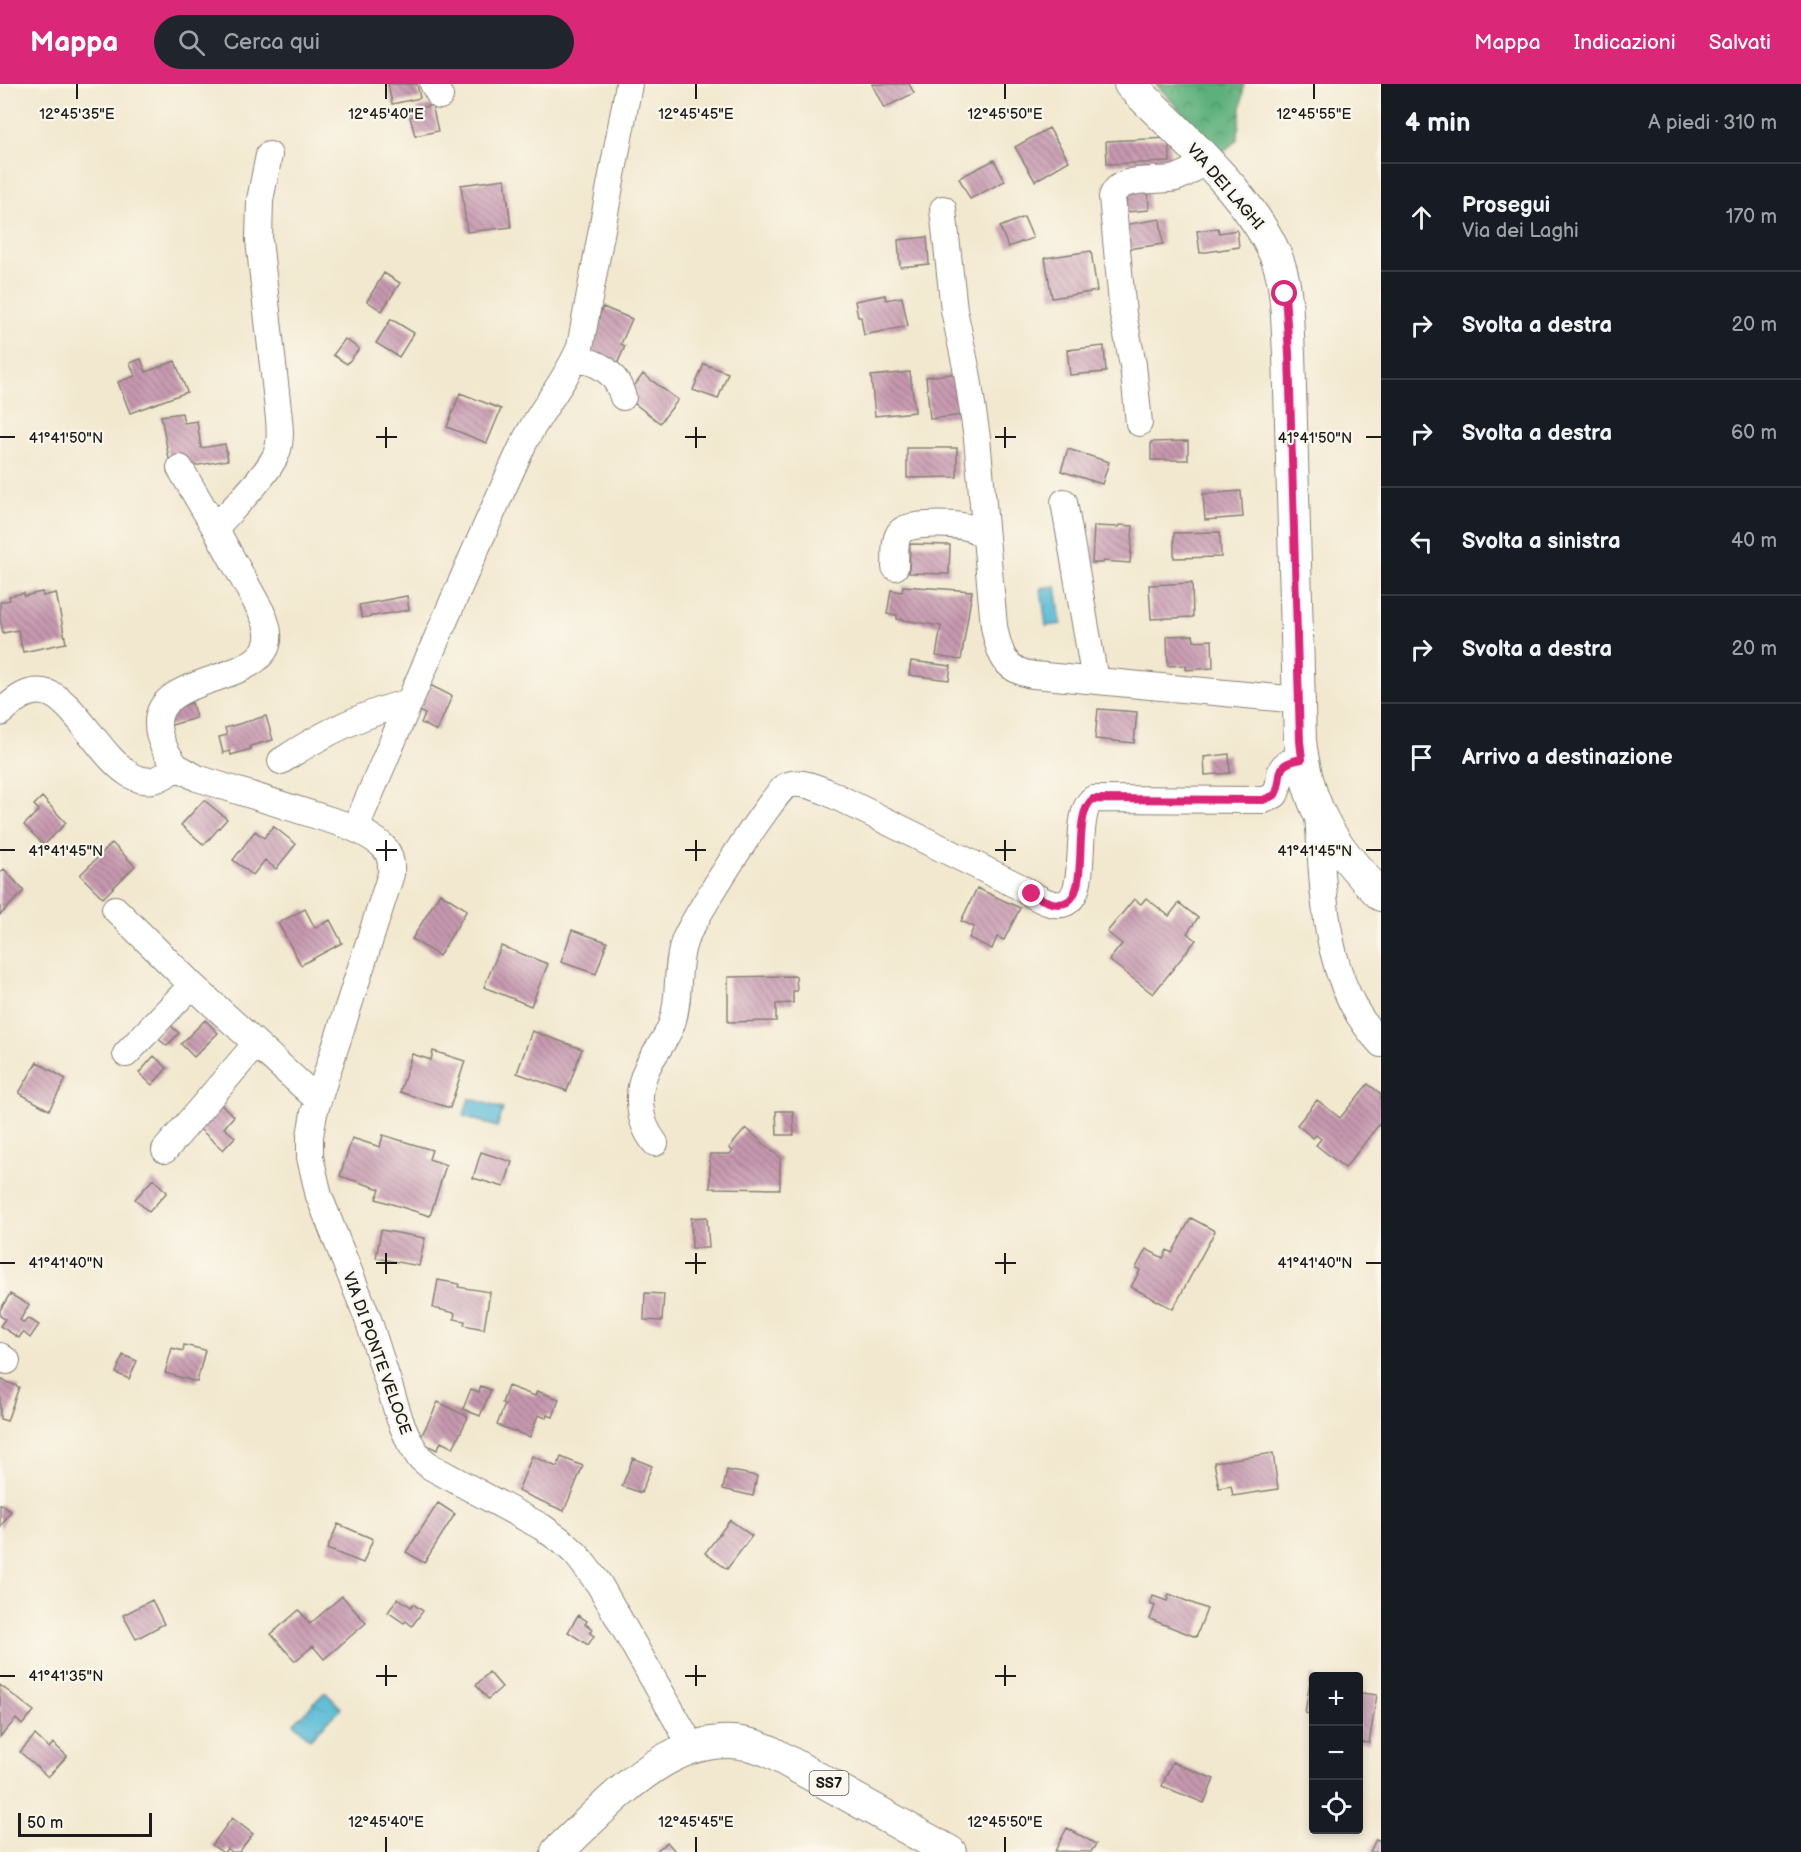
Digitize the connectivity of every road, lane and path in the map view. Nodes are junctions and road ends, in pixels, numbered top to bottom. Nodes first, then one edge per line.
1 (629, 84) edge
2 (1130, 84) edge
3 (269, 155) dead end
4 (1204, 160) junction
5 (942, 209) dead end
6 (576, 358) junction
7 (623, 397) dead end
8 (1139, 423) dead end
9 (180, 468) dead end
10 (1064, 502) dead end
11 (215, 528) junction
12 (986, 538) junction
13 (896, 567) dead end
14 (1095, 680) junction
15 (1299, 700) junction
16 (410, 702) junction
17 (0, 713) edge
18 (1302, 759) junction
19 (281, 761) dead end
20 (176, 766) junction
21 (1318, 814) junction
22 (356, 826) junction
23 (1381, 895) edge
24 (115, 909) dead end
25 (192, 985) junction
26 (1381, 1044) edge
27 (255, 1045) junction
28 (126, 1054) dead end
29 (318, 1100) junction
30 (655, 1143) dead end
31 (165, 1150) dead end
32 (696, 1746) junction
33 (557, 1852) edge
34 (950, 1852) edge

1 - 6 street
2 - 4 main road, VIA DEI LAGHI
3 - 11 street
4 - 8 street
4 - 15 main road, VIA DEI LAGHI
5 - 12 street
6 - 7 street
6 - 16 street
9 - 11 street
10 - 14 street
11 - 20 street
12 - 13 street
12 - 14 street
14 - 15 street
15 - 18 main road, VIA DEI LAGHI
16 - 19 street
16 - 22 street
17 - 20 street
18 - 21 main road, VIA DEI LAGHI
18 - 30 street
20 - 22 street, VIA DI PONTE VELOCE
21 - 23 main road, VIA DEI LAGHI
21 - 26 street
22 - 29 street, VIA DI PONTE VELOCE
24 - 25 street
25 - 27 street
25 - 28 street
27 - 29 street
27 - 31 street
29 - 32 street, VIA DI PONTE VELOCE
32 - 33 main road, SS7
32 - 34 main road, SS7

